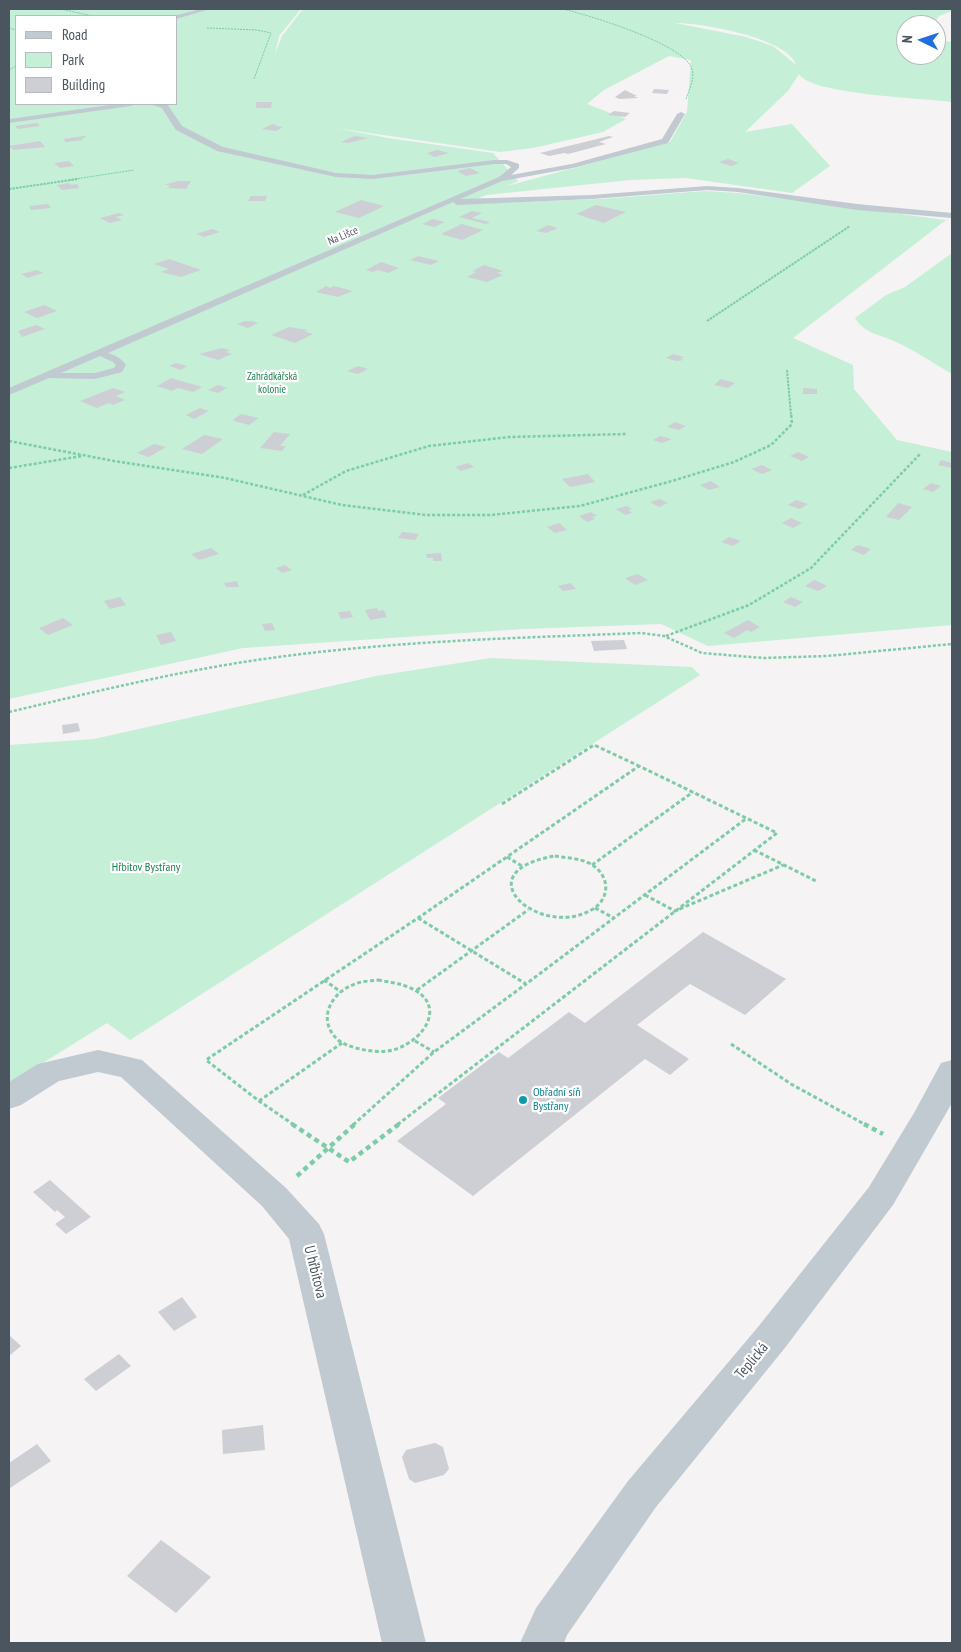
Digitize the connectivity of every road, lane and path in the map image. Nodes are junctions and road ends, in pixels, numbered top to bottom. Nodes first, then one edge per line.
1 (60, 9) edge
2 (207, 9) edge
3 (563, 9) edge
4 (88, 15) edge
5 (178, 16) edge
6 (203, 28) dead end
7 (254, 79) dead end
8 (60, 105) edge
9 (124, 105) edge
10 (158, 105) edge
11 (681, 114) joint
12 (10, 121) edge
13 (134, 170) dead end
14 (500, 179) junction
15 (9, 189) edge
16 (448, 203) junction
17 (876, 209) junction
18 (952, 216) edge
19 (706, 321) dead end
20 (100, 353) junction
21 (787, 370) dead end
22 (45, 376) junction
23 (9, 392) edge
24 (626, 434) dead end
25 (9, 441) edge
26 (921, 453) dead end
27 (86, 456) junction
28 (9, 468) edge
29 (302, 495) junction
30 (665, 636) junction
31 (952, 644) edge
32 (9, 712) edge
33 (639, 766) junction
34 (693, 792) junction
35 (502, 804) dead end
36 (748, 818) junction
37 (754, 850) junction
38 (507, 857) junction
39 (592, 865) junction
40 (783, 865) junction
41 (522, 866) junction
42 (818, 882) dead end
43 (645, 895) junction
44 (595, 908) junction
45 (528, 910) junction
46 (675, 911) junction
47 (418, 918) junction
48 (614, 918) junction
49 (471, 951) junction
50 (324, 980) junction
51 (526, 984) junction
52 (417, 990) junction
53 (341, 992) junction
54 (415, 1041) junction
55 (342, 1043) junction
56 (731, 1044) dead end
57 (434, 1052) junction
58 (952, 1071) edge
59 (9, 1098) edge
60 (259, 1101) junction
61 (327, 1148) junction
62 (910, 1148) junction
63 (274, 1198) junction
64 (404, 1643) edge
65 (542, 1643) edge

1 - 4 path
2 - 5 lane
3 - 11 path
6 - 7 path
8 - 12 lane
9 - 12 lane
10 - 14 lane
11 - 14 lane, Na Lišce
13 - 15 path
14 - 16 lane, Na Lišce
16 - 17 lane
16 - 20 lane, Na Lišce
17 - 18 lane
17 - 19 path
20 - 22 lane, Na Lišce
20 - 22 lane
21 - 29 path
22 - 23 lane, Na Lišce
24 - 29 path
25 - 27 path
26 - 30 path
27 - 28 path
27 - 29 path
30 - 31 path
30 - 32 path
33 - 34 path
33 - 35 path
33 - 38 path
34 - 36 path
34 - 39 path
36 - 37 path
36 - 43 path
37 - 40 path
37 - 46 path
38 - 41 path
38 - 47 path
39 - 41 path
39 - 44 path
40 - 42 path
40 - 46 path
41 - 45 path
43 - 46 path
43 - 48 path
44 - 45 path
44 - 48 path
45 - 49 path
46 - 61 path
47 - 49 path
47 - 50 path
48 - 51 path
49 - 51 path
49 - 52 path
50 - 53 path
50 - 60 path
51 - 57 path
52 - 53 path
52 - 54 path
53 - 55 path
54 - 55 path
54 - 57 path
55 - 60 path
56 - 62 path
57 - 61 path
58 - 62 street, Teplická
59 - 63 street, U hřbitova
60 - 61 path
61 - 63 path
62 - 65 street, Teplická
63 - 64 street, U hřbitova

